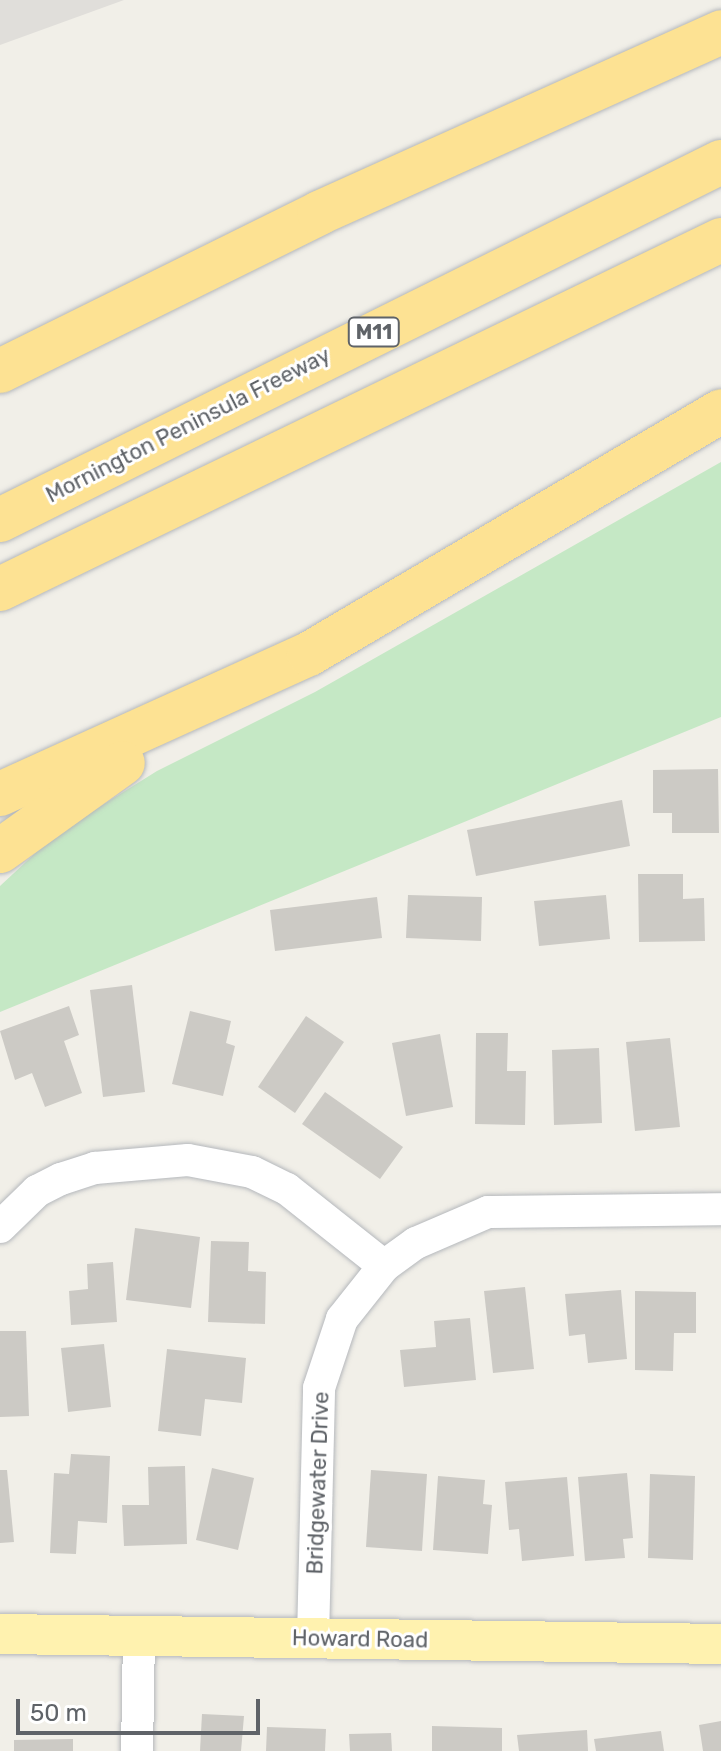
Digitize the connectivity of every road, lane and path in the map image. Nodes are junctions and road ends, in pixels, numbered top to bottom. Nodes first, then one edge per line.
1 (721, 32) edge
2 (721, 162) edge
3 (721, 240) edge
4 (0, 371) edge
5 (721, 411) edge
6 (15, 512) edge
7 (0, 589) edge
8 (254, 681) junction
9 (0, 794) edge
10 (0, 851) edge
11 (721, 1209) edge
12 (0, 1227) edge
13 (384, 1266) junction
14 (0, 1634) edge
15 (139, 1637) junction
16 (313, 1638) junction
17 (721, 1644) edge
18 (137, 1751) edge

1 - 4 highway
2 - 6 highway, Mornington Peninsula Freeway / M11
3 - 7 highway
5 - 8 highway
8 - 9 highway
8 - 10 highway
11 - 13 street, Bridgewater Drive
12 - 13 street
13 - 16 street, Bridgewater Drive
14 - 15 main road, Howard Road
15 - 16 main road, Howard Road
15 - 18 street
16 - 17 main road, Howard Road

